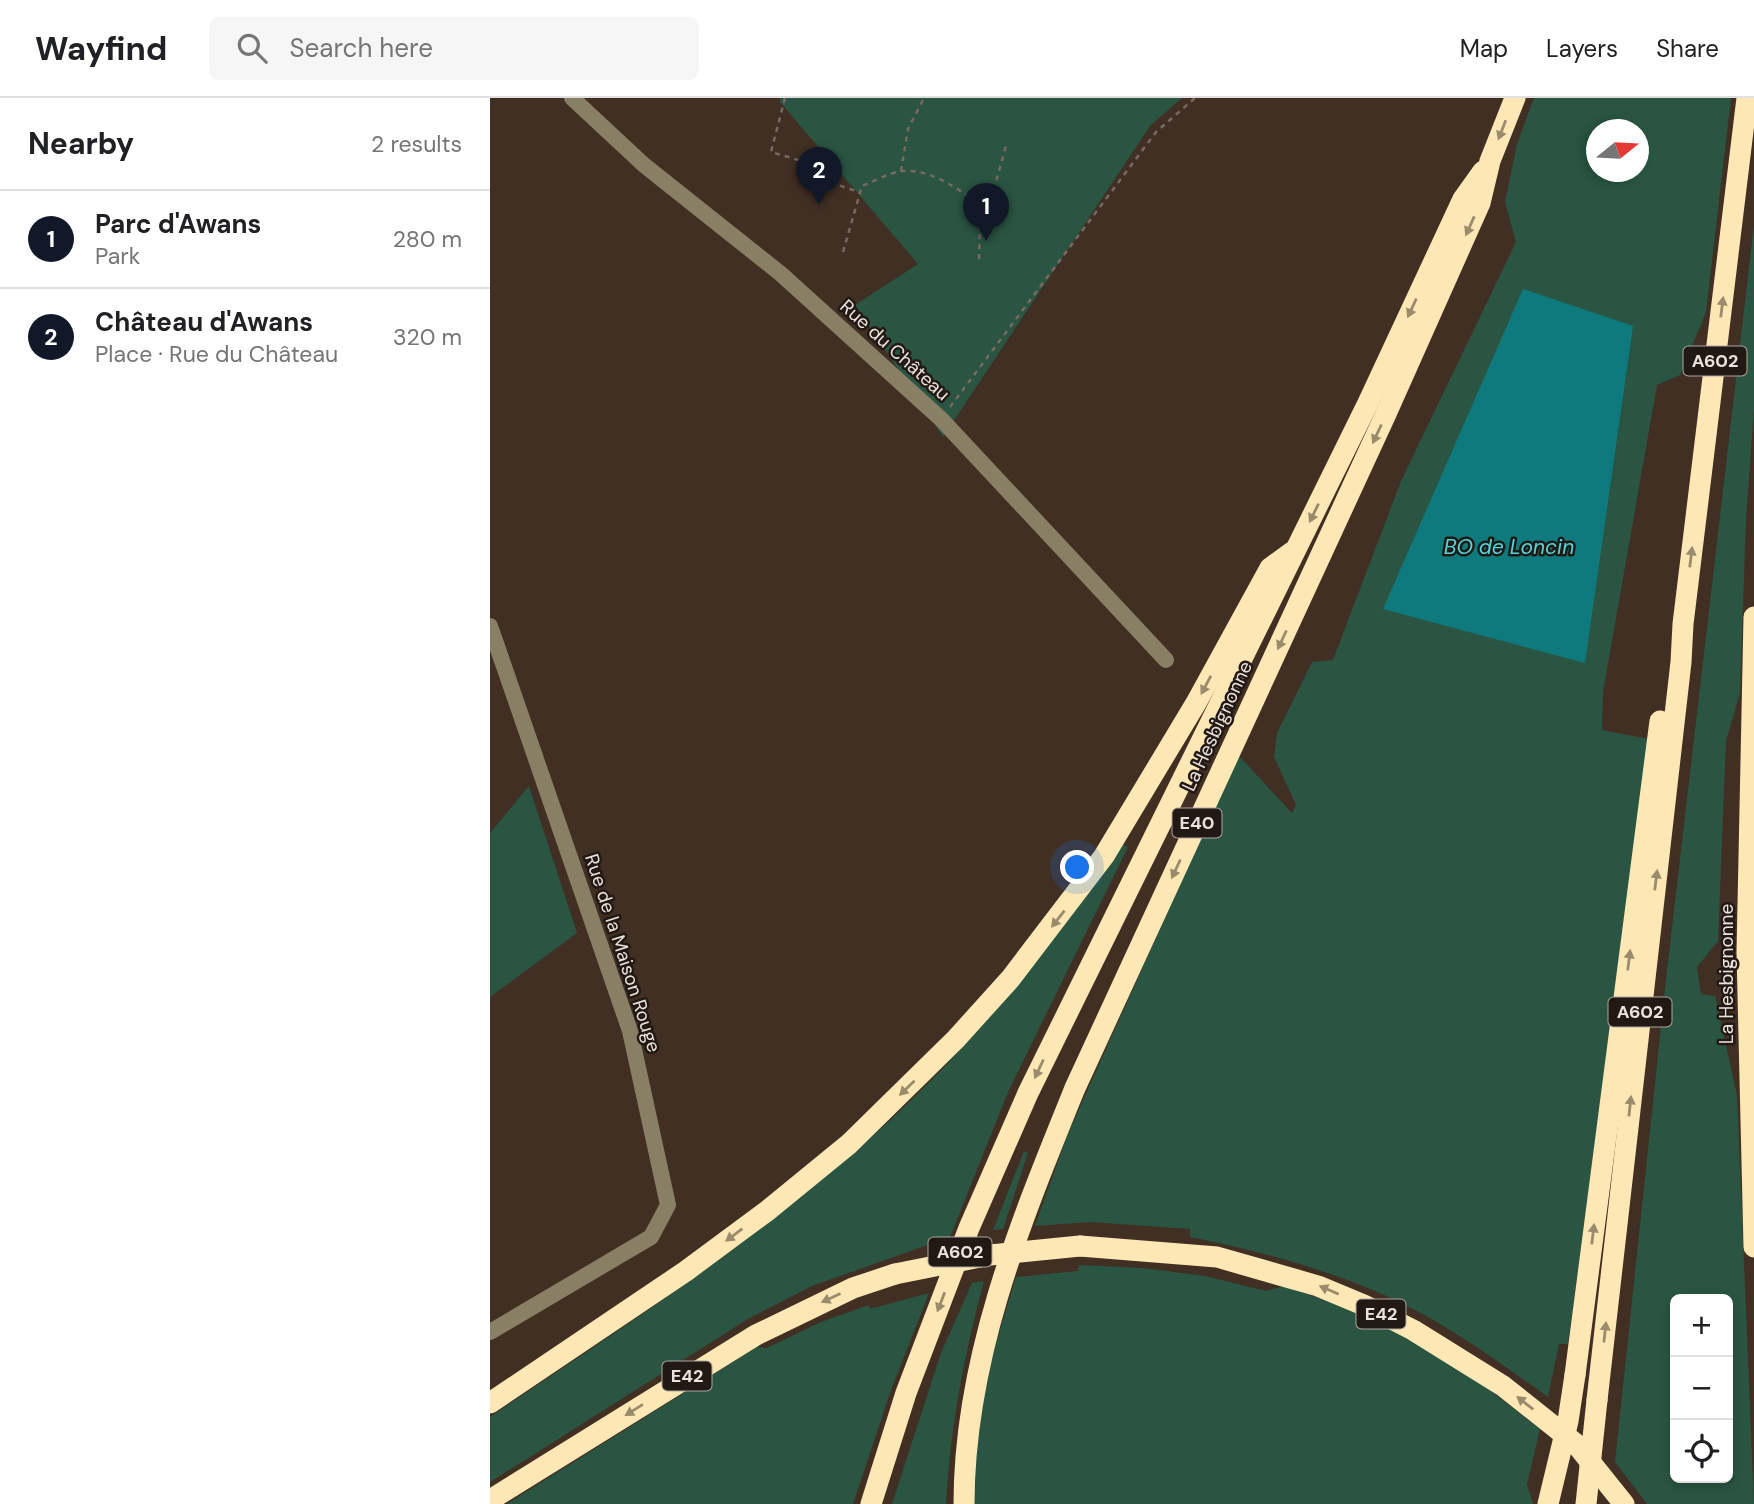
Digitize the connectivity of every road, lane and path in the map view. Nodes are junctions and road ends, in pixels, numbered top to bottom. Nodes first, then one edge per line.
1 (572, 98) edge
2 (785, 98) edge
3 (924, 98) edge
4 (1195, 98) edge
5 (1515, 98) edge
6 (1746, 98) edge
7 (1006, 146) dead end
8 (1490, 161) junction
9 (901, 171) junction
10 (860, 192) junction
11 (983, 206) junction
12 (843, 253) dead end
13 (979, 260) dead end
14 (941, 419) junction
15 (1296, 549) junction
16 (1754, 617) edge
17 (1683, 624) junction
18 (490, 626) edge
19 (1166, 660) dead end
20 (1754, 1247) edge
21 (490, 1332) edge
22 (490, 1404) edge
23 (490, 1500) edge
24 (871, 1504) edge
25 (964, 1504) edge
26 (1548, 1504) edge
27 (1586, 1504) edge
28 (1624, 1504) edge

1 - 14 street, Rue du Château
2 - 10 path
3 - 9 path
4 - 14 path
5 -> 8 highway, La Hesbignonne / E40
17 -> 6 highway, A602
7 - 11 path
8 -> 15 highway
8 -> 25 highway, La Hesbignonne / E40
9 - 10 path
9 - 11 path
10 - 12 path
11 - 13 path
14 - 19 street, Rue du Château
15 -> 22 highway
15 -> 24 highway, A602
16 - 20 highway, La Hesbignonne
26 -> 17 highway, bridge
27 -> 17 highway, A602, bridge
18 - 21 street, Rue de la Maison Rouge
28 -> 23 highway, E42, bridge

